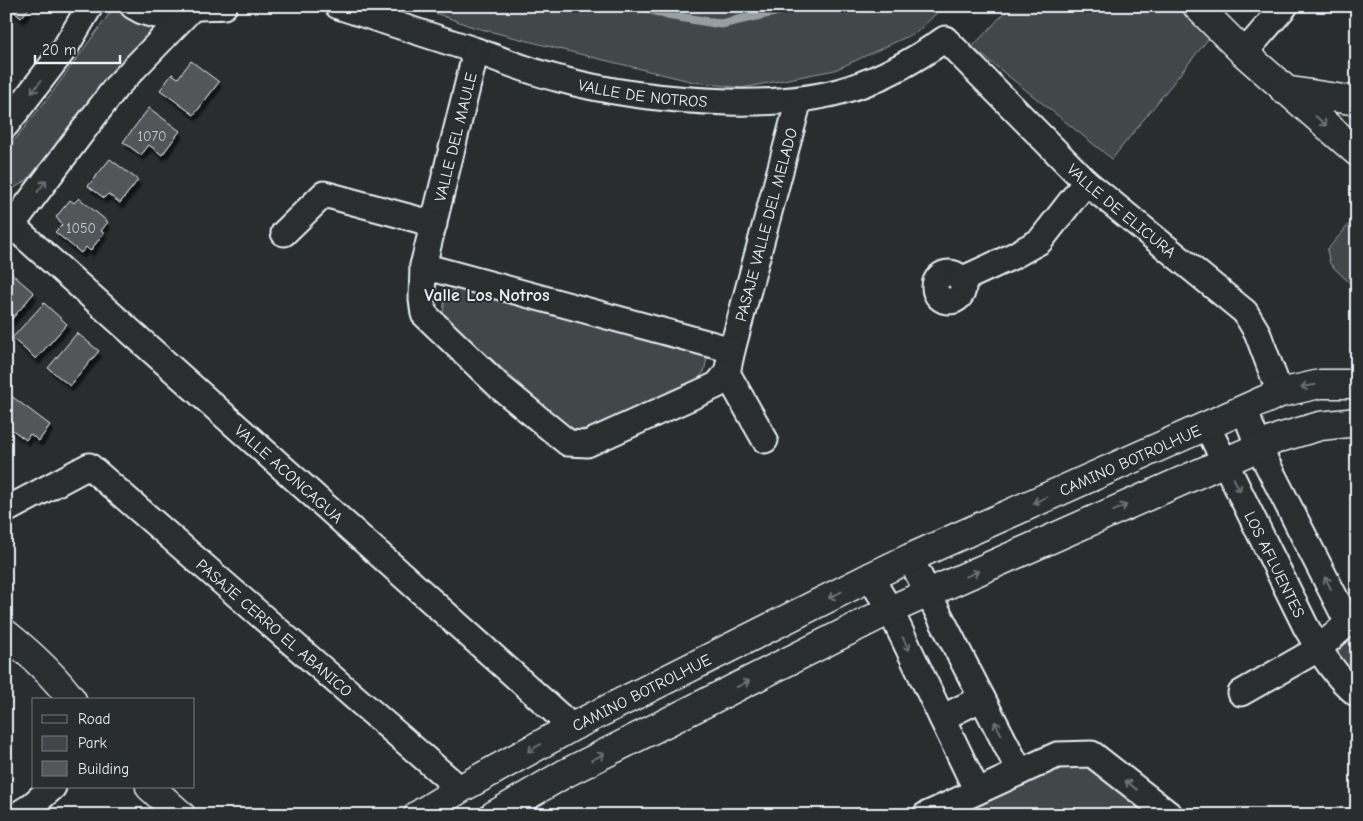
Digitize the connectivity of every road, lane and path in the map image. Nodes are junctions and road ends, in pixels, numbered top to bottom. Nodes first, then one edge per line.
1 (90, 6) edge
2 (132, 6) edge
3 (224, 6) edge
4 (338, 6) edge
5 (1197, 6) edge
6 (1285, 6) edge
7 (193, 7) edge
8 (944, 39) joint
9 (476, 51) junction
10 (1244, 54) junction
11 (1284, 90) junction
12 (799, 100) junction
13 (1357, 101) edge
14 (6, 125) edge
15 (1357, 152) edge
16 (1086, 182) junction
17 (434, 224) junction
18 (8, 226) edge
19 (284, 233) dead end
20 (424, 266) junction
21 (961, 280) dead end
22 (730, 362) junction
23 (1357, 384) edge
24 (1280, 393) junction
25 (1244, 409) junction
26 (1357, 422) edge
27 (1206, 426) junction
28 (765, 440) dead end
29 (1259, 448) junction
30 (1226, 462) junction
31 (6, 510) edge
32 (910, 558) junction
33 (870, 577) junction
34 (927, 594) junction
35 (890, 610) junction
36 (1352, 623) edge
37 (6, 634) edge
38 (1318, 649) junction
39 (1241, 693) dead end
40 (1357, 694) edge
41 (71, 698) edge
42 (982, 698) junction
43 (942, 718) junction
44 (572, 727) junction
45 (1020, 772) junction
46 (53, 788) edge
47 (151, 788) edge
48 (460, 788) junction
49 (977, 791) junction
50 (953, 809) edge
51 (17, 815) edge
52 (181, 815) edge
53 (418, 815) edge
54 (494, 815) edge
55 (926, 815) edge
56 (1170, 815) edge

1 -> 14 street
2 - 7 street
3 - 7 street
4 - 9 street, VALLE DE NOTROS
5 - 10 street
6 - 10 street
18 -> 7 street
8 - 12 street, VALLE DE NOTROS
8 - 16 street, VALLE DE ELICURA
9 - 12 street, VALLE DE NOTROS
9 - 17 street, VALLE DEL MAULE
10 - 11 street
11 - 13 street
11 -> 15 street
12 - 22 street, PASAJE VALLE DEL MELADO
16 - 21 street
16 - 24 street, VALLE DE ELICURA
17 - 19 street
17 - 20 street
18 - 44 street, VALLE ACONCAGUA
20 - 22 street
20 - 22 street
22 - 28 street
23 -> 24 street, CAMINO BOTROLHUE
24 - 25 street, CAMINO BOTROLHUE
25 - 27 street, CAMINO BOTROLHUE
25 - 29 street
26 - 29 street
27 - 30 street, LOS AFLUENTES
27 -> 32 street, CAMINO BOTROLHUE
29 - 30 street
36 -> 29 street
34 -> 30 street
30 -> 38 street, LOS AFLUENTES
31 - 48 street, PASAJE CERRO EL ABANICO
32 - 33 street, CAMINO BOTROLHUE
32 - 34 street
33 - 35 street
33 -> 44 street, CAMINO BOTROLHUE
34 - 35 street
34 - 42 street
35 -> 43 street
54 -> 35 street
36 - 38 street
37 - 41 street
38 - 39 street
38 - 40 street, LOS AFLUENTES
42 - 43 street
45 -> 42 street
43 - 49 street
44 -> 48 street, CAMINO BOTROLHUE
45 - 49 street
56 -> 45 street
46 - 51 street
47 - 52 street
48 - 53 street, CAMINO BOTROLHUE
49 - 50 street
50 - 55 street

